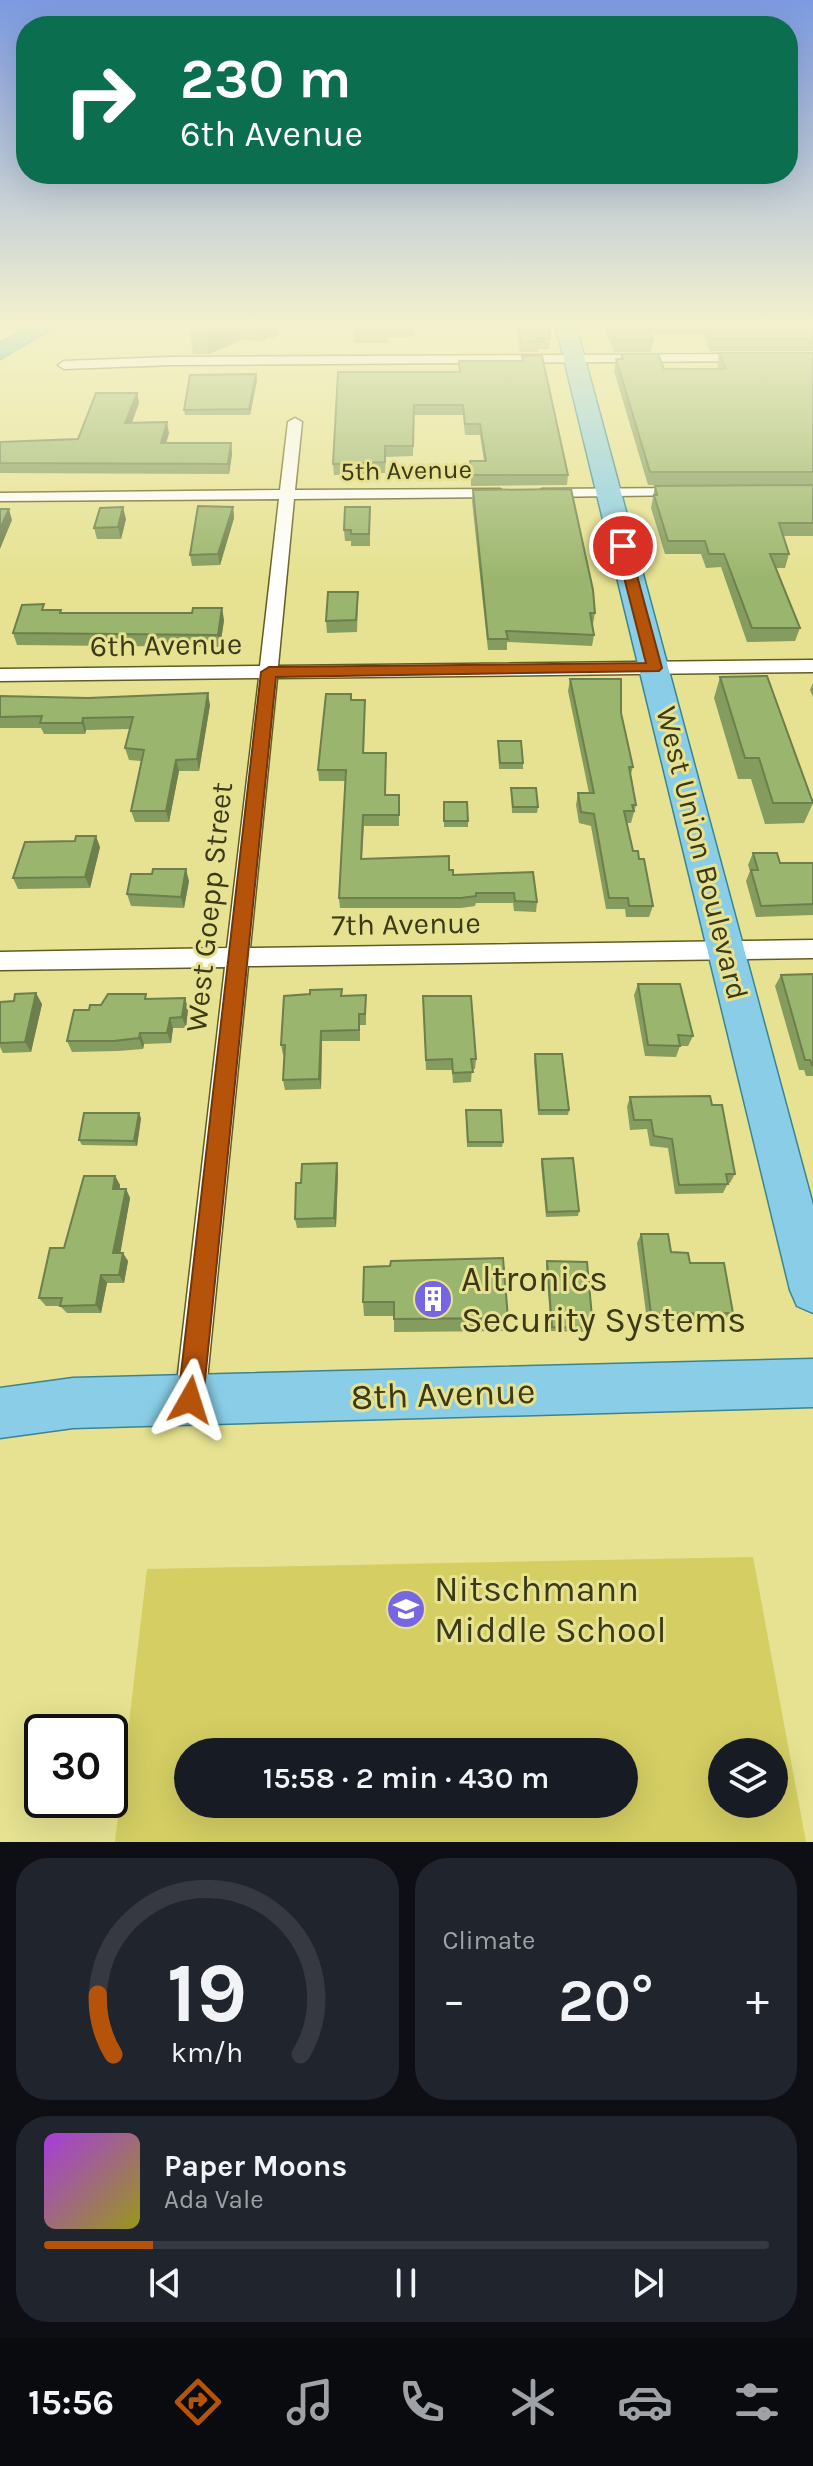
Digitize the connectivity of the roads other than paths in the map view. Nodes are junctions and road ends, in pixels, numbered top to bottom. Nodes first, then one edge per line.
1 (587, 408) edge
2 (295, 422) dead end
3 (609, 492) junction
4 (699, 492) edge
5 (287, 495) junction
6 (0, 497) edge
7 (813, 666) edge
8 (654, 668) junction
9 (269, 672) junction
10 (0, 675) edge
11 (813, 949) edge
12 (727, 950) junction
13 (237, 957) junction
14 (0, 961) edge
15 (813, 1290) edge
16 (813, 1383) edge
17 (0, 1391) edge
18 (190, 1400) junction
19 (73, 1403) junction
20 (0, 1413) edge

1 - 3 main road, West Union Boulevard
2 - 5 street, West Goepp Street
3 - 4 street, 5th Avenue
3 - 5 street, 5th Avenue
3 - 8 main road, West Union Boulevard
5 - 6 street, 5th Avenue
5 - 9 street, West Goepp Street
7 - 8 street, 6th Avenue
8 - 9 street, 6th Avenue
8 - 12 main road, West Union Boulevard
9 - 10 street, 6th Avenue
9 - 13 street, West Goepp Street
11 - 12 street, 7th Avenue
12 - 13 street, 7th Avenue
12 - 15 main road, West Union Boulevard
13 - 14 street, 7th Avenue
13 - 18 street, West Goepp Street
16 - 18 main road, 8th Avenue
17 - 19 main road, 8th Avenue
18 - 19 main road, 8th Avenue
19 - 20 main road, 8th Avenue

